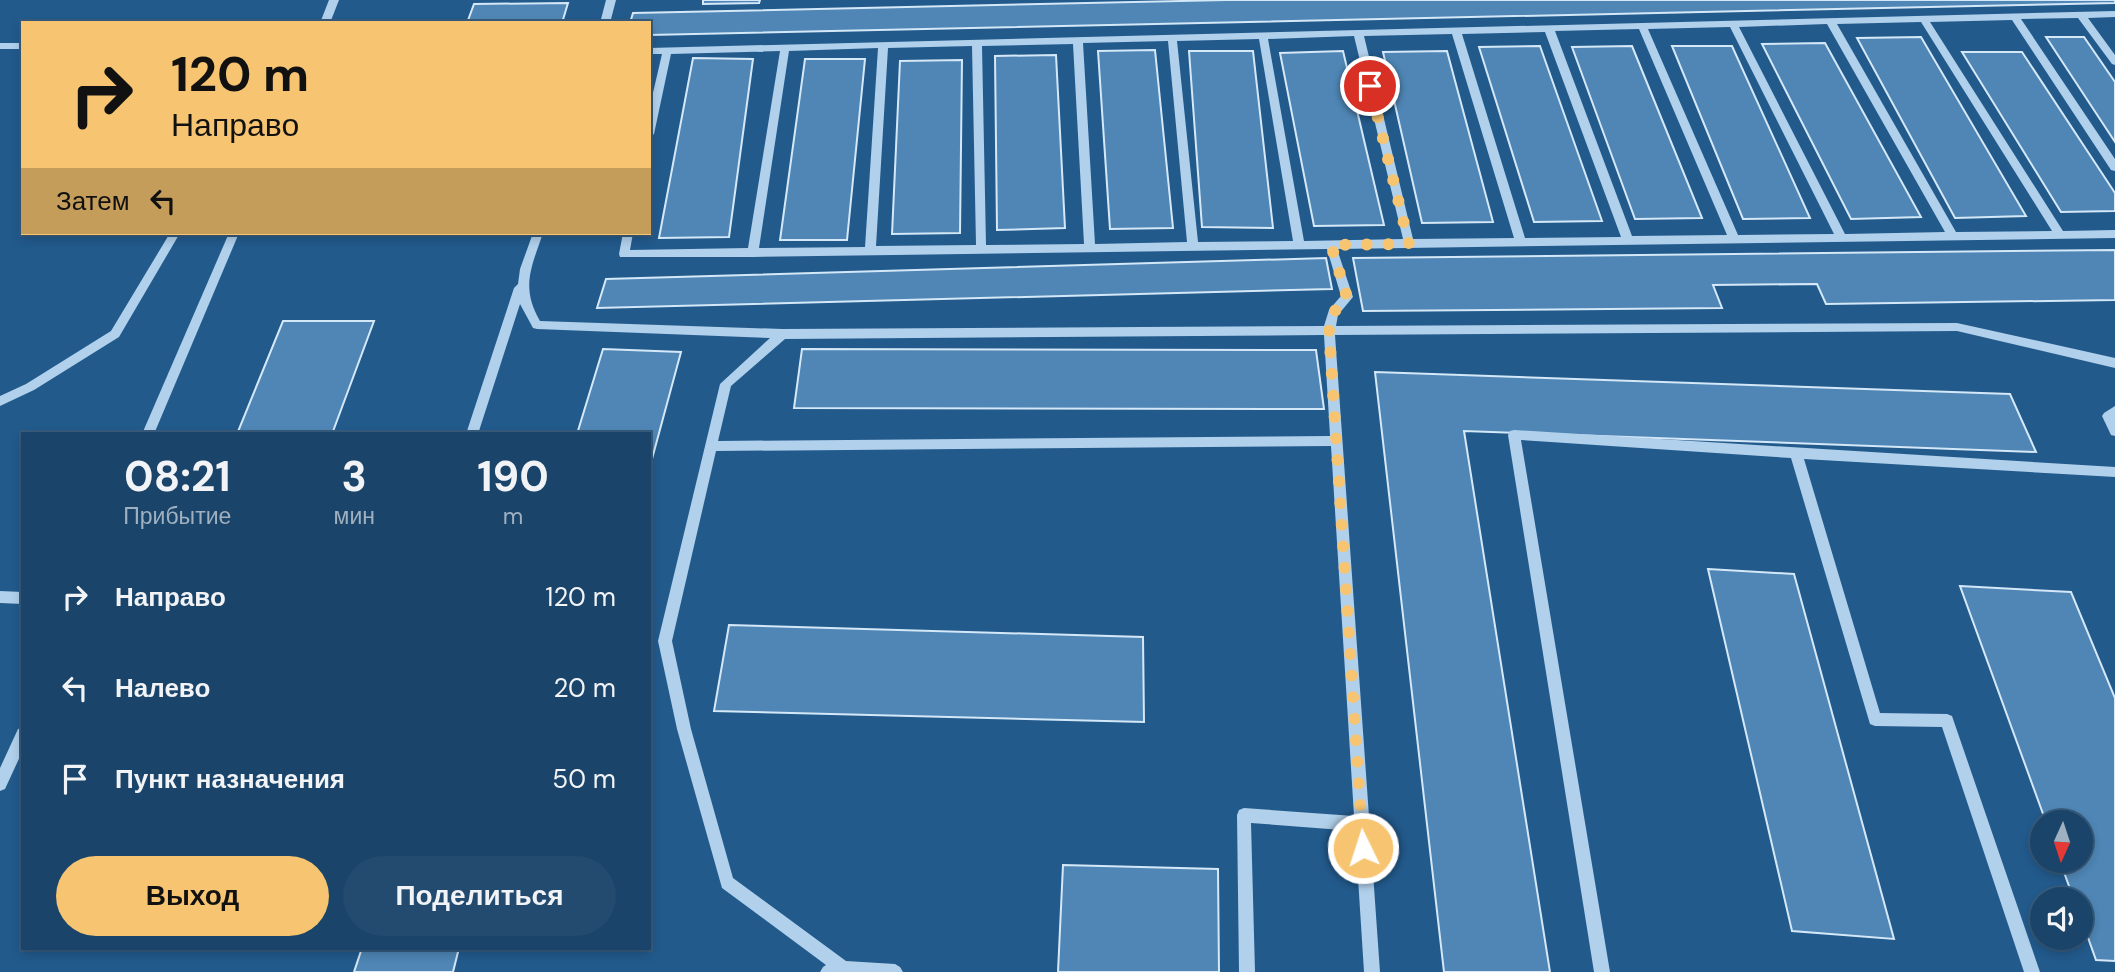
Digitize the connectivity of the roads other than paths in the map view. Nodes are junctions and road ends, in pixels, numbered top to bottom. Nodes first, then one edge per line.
1 (334, 0) edge
2 (611, 0) edge
3 (2115, 14) edge
4 (2081, 15) junction
5 (2014, 16) junction
6 (1924, 19) junction
7 (326, 21) edge
8 (606, 21) edge
9 (1830, 21) junction
10 (1733, 24) junction
11 (1642, 26) junction
12 (1549, 29) junction
13 (1455, 31) junction
14 (1358, 33) junction
15 (1263, 36) junction
16 (1172, 38) junction
17 (1078, 40) junction
18 (977, 43) junction
19 (0, 46) edge
20 (21, 46) edge
21 (883, 46) junction
22 (785, 48) junction
23 (651, 51) edge
24 (667, 51) junction
25 (2115, 62) edge
26 (651, 125) edge
27 (2115, 167) edge
28 (2115, 234) edge
29 (175, 235) edge
30 (233, 235) edge
31 (537, 235) edge
32 (628, 235) edge
33 (2060, 235) junction
34 (1952, 236) junction
35 (1842, 238) junction
36 (1734, 239) junction
37 (1628, 241) junction
38 (1521, 242) junction
39 (1409, 244) junction
40 (1299, 245) junction
41 (1331, 245) junction
42 (1193, 247) junction
43 (1090, 248) junction
44 (981, 249) junction
45 (870, 251) junction
46 (753, 253) junction
47 (520, 288) junction
48 (1329, 331) junction
49 (782, 334) junction
50 (2115, 363) edge
51 (0, 401) edge
52 (2115, 411) edge
53 (2115, 431) edge
54 (149, 432) edge
55 (473, 432) edge
56 (1336, 441) junction
57 (711, 446) junction
58 (1796, 453) junction
59 (2115, 472) edge
60 (0, 597) edge
61 (21, 598) edge
62 (21, 738) edge
63 (0, 784) edge
64 (1362, 824) junction
65 (835, 970) edge
66 (895, 972) edge
67 (1247, 972) edge
68 (1372, 972) edge
69 (1602, 972) edge
70 (2032, 972) edge

1 - 7 lane
2 - 8 lane
3 - 4 lane
4 - 5 lane
4 - 25 lane
5 - 6 lane
5 - 27 lane
6 - 9 lane
6 - 33 lane
9 - 10 lane
9 - 34 lane
10 - 11 lane
10 - 35 lane
11 - 12 lane
11 - 36 lane
12 - 13 lane
12 - 37 lane
13 - 14 lane
13 - 38 lane
14 - 15 lane
14 - 39 lane
15 - 16 lane
15 - 40 lane
16 - 17 lane
16 - 42 lane
17 - 18 lane
17 - 43 lane
18 - 21 lane
18 - 44 lane
19 - 20 lane
21 - 22 lane
21 - 45 lane
22 - 24 lane
22 - 46 lane
23 - 24 lane
24 - 26 lane
28 - 33 lane
29 - 51 lane
30 - 54 lane
31 - 47 lane
32 - 46 lane
33 - 34 lane
34 - 35 lane
35 - 36 lane
36 - 37 lane
37 - 38 lane
38 - 39 lane
39 - 41 lane
40 - 41 lane
40 - 42 lane
41 - 48 lane
42 - 43 lane
43 - 44 lane
44 - 45 lane
45 - 46 lane
47 - 49 lane
47 - 55 lane
48 - 49 lane
48 - 50 lane
48 - 56 lane
49 - 57 lane
52 - 53 lane
56 - 57 lane
56 - 64 lane
57 - 65 lane
58 - 59 lane
58 - 69 lane
58 - 70 lane
60 - 61 lane
62 - 63 lane
64 - 67 lane
64 - 68 lane
65 - 66 lane

